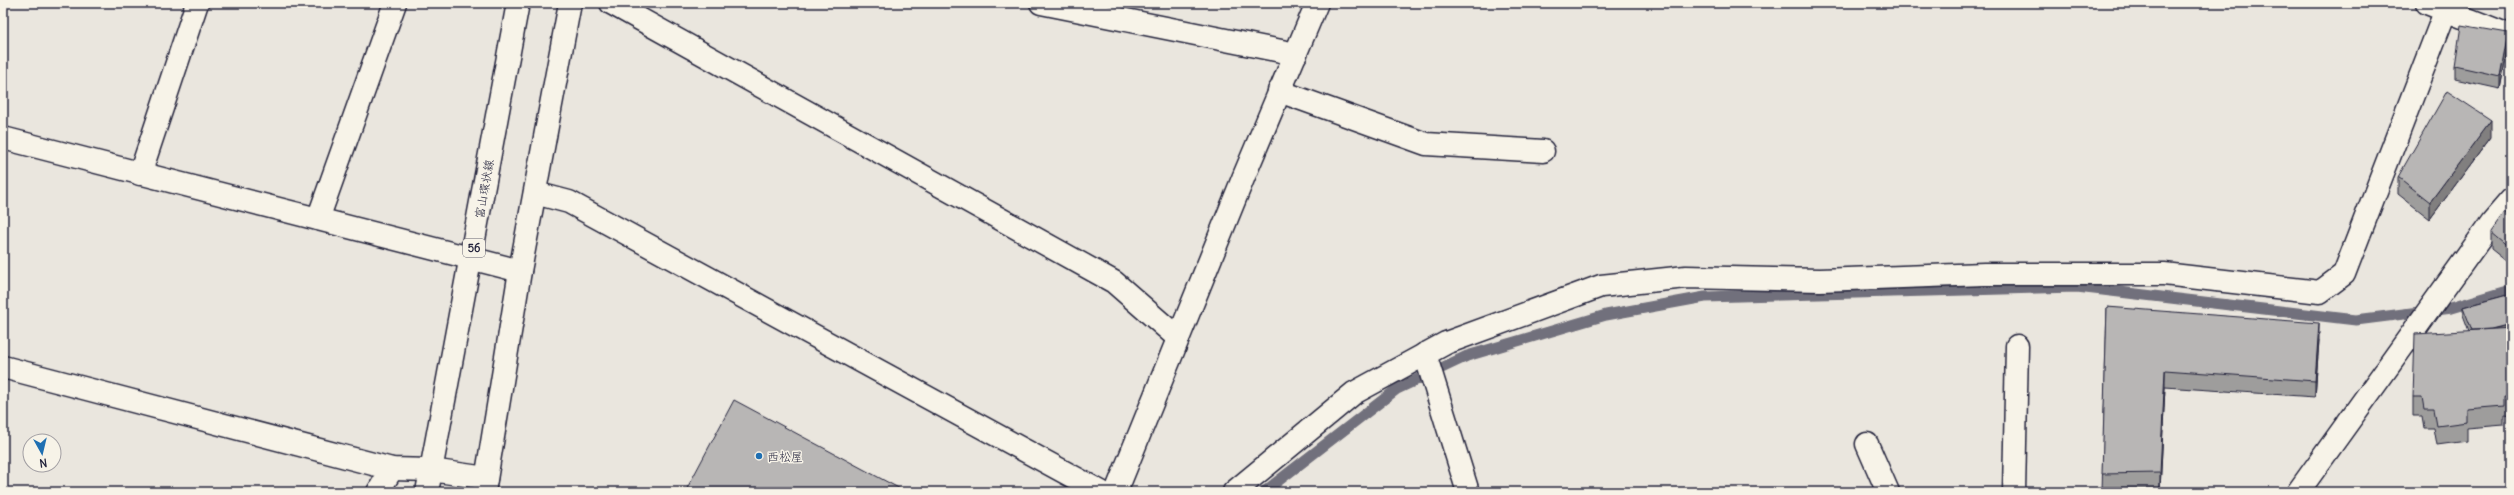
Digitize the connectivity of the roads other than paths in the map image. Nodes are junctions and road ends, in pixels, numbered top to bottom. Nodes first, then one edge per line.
1 (196, 3) edge
2 (395, 3) edge
3 (518, 3) edge
4 (570, 3) edge
5 (611, 3) edge
6 (1041, 3) edge
7 (1317, 3) edge
8 (2436, 7) edge
9 (2511, 36) edge
10 (1296, 54) junction
11 (1279, 91) junction
12 (3, 138) edge
13 (1543, 151) dead end
14 (140, 174) junction
15 (535, 193) junction
16 (2511, 200) edge
17 (318, 219) junction
18 (471, 260) junction
19 (520, 271) junction
20 (1178, 338) junction
21 (2017, 346) dead end
22 (1429, 366) junction
23 (3, 367) edge
24 (1867, 444) dead end
25 (392, 469) junction
26 (431, 470) junction
27 (485, 485) edge
28 (378, 492) edge
29 (427, 492) edge
30 (1101, 492) edge
31 (1116, 492) edge
32 (1234, 492) edge
33 (1468, 492) edge
34 (1888, 492) edge
35 (2014, 492) edge
36 (2298, 492) edge

1 - 14 street
2 - 17 street
3 - 18 street, 富山環状線 / 56
4 - 15 street
5 - 20 street
6 - 10 street
7 - 10 street
8 - 9 street
8 - 22 street
10 - 11 street
11 - 13 street
11 - 20 street
12 - 14 street
14 - 17 street
15 - 19 street
15 - 30 street
16 - 36 street
17 - 18 street
18 - 19 street
18 - 26 street, 富山環状線 / 56
19 - 27 street
20 - 31 street
21 - 35 street
22 - 32 street
22 - 33 street
23 - 25 street
24 - 34 street
25 - 26 street
25 - 28 street
26 - 27 street
26 - 29 street, 富山環状線 / 56

